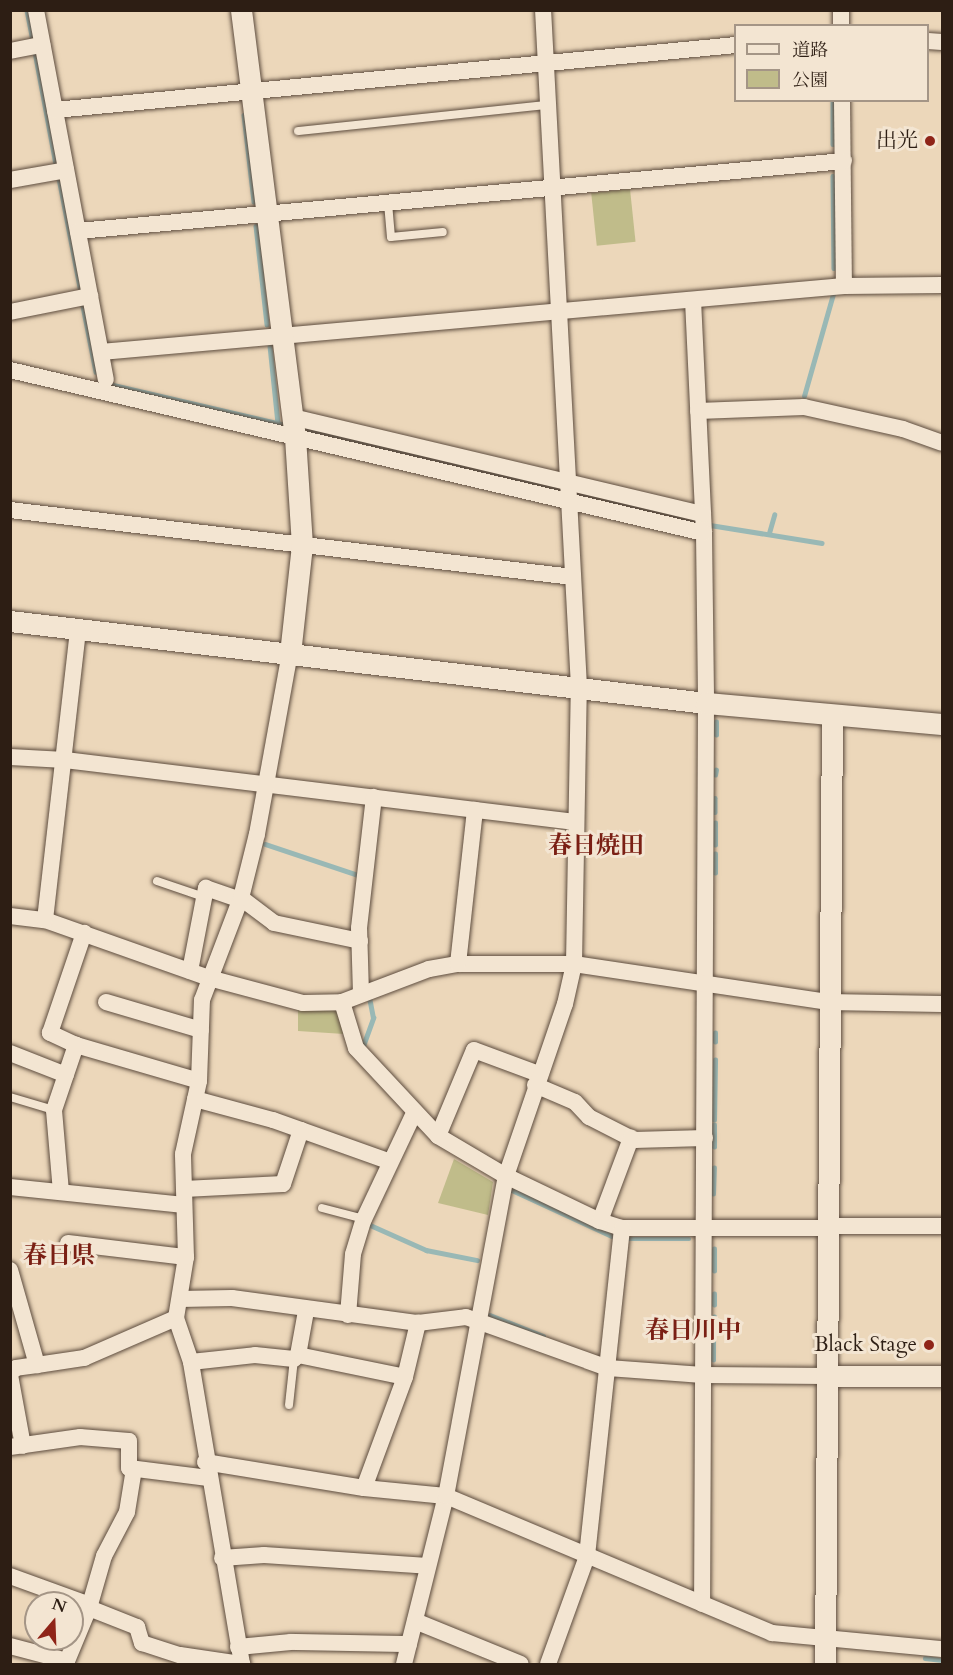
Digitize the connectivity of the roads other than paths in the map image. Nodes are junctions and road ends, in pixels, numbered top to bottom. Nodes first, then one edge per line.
1 (36, 10) edge
2 (241, 10) edge
3 (543, 10) edge
4 (42, 45) junction
5 (734, 45) edge
6 (10, 51) edge
7 (545, 63) junction
8 (252, 91) junction
9 (842, 102) edge
10 (548, 105) junction
11 (55, 110) junction
12 (298, 131) dead end
13 (844, 161) junction
14 (66, 170) junction
15 (10, 180) edge
16 (552, 188) junction
17 (388, 203) junction
18 (266, 214) junction
19 (78, 231) junction
20 (442, 232) dead end
21 (942, 285) edge
22 (844, 286) junction
23 (90, 296) junction
24 (693, 300) junction
25 (10, 312) edge
26 (558, 312) junction
27 (280, 337) junction
28 (101, 352) junction
29 (10, 369) edge
30 (106, 379) dead end
31 (698, 411) junction
32 (294, 427) junction
33 (942, 443) edge
34 (567, 482) junction
35 (568, 500) junction
36 (10, 510) edge
37 (703, 514) junction
38 (704, 533) junction
39 (302, 545) junction
40 (573, 577) junction
41 (10, 621) edge
42 (78, 630) junction
43 (290, 653) junction
44 (579, 687) junction
45 (706, 704) junction
46 (832, 715) junction
47 (942, 724) edge
48 (10, 757) edge
49 (64, 760) junction
50 (265, 784) junction
51 (374, 797) junction
52 (475, 810) junction
53 (576, 822) junction
54 (157, 881) dead end
55 (204, 897) junction
56 (240, 899) junction
57 (10, 916) edge
58 (45, 920) junction
59 (84, 933) junction
60 (360, 941) junction
61 (458, 963) junction
62 (574, 964) junction
63 (190, 971) junction
64 (209, 978) junction
65 (706, 984) junction
66 (361, 994) junction
67 (106, 1002) dead end
68 (342, 1002) junction
69 (827, 1002) junction
70 (942, 1004) edge
71 (201, 1030) junction
72 (76, 1045) junction
73 (10, 1053) edge
74 (66, 1075) junction
75 (537, 1079) junction
76 (199, 1081) junction
77 (10, 1096) edge
78 (195, 1099) junction
79 (54, 1110) junction
80 (414, 1113) junction
81 (301, 1130) junction
82 (438, 1136) junction
83 (705, 1137) junction
84 (631, 1138) junction
85 (388, 1161) junction
86 (506, 1176) junction
87 (10, 1187) edge
88 (61, 1192) junction
89 (184, 1197) junction
90 (322, 1208) dead end
91 (364, 1218) junction
92 (600, 1221) junction
93 (942, 1226) edge
94 (826, 1227) junction
95 (622, 1228) junction
96 (704, 1229) junction
97 (68, 1243) dead end
98 (186, 1257) junction
99 (10, 1270) edge
100 (180, 1299) junction
101 (306, 1311) junction
102 (348, 1315) junction
103 (176, 1318) junction
104 (479, 1322) junction
105 (418, 1323) junction
106 (296, 1357) junction
107 (191, 1362) junction
108 (37, 1365) junction
109 (608, 1368) junction
110 (10, 1374) edge
111 (704, 1375) junction
112 (826, 1376) junction
113 (942, 1376) edge
114 (405, 1377) junction
115 (289, 1405) dead end
116 (17, 1446) edge
117 (134, 1469) junction
118 (206, 1470) junction
119 (364, 1488) junction
120 (446, 1496) junction
121 (587, 1556) junction
122 (222, 1558) junction
123 (428, 1566) junction
124 (10, 1576) edge
125 (702, 1604) junction
126 (90, 1606) junction
127 (415, 1621) junction
128 (825, 1638) junction
129 (409, 1644) junction
130 (10, 1646) edge
131 (238, 1647) junction
132 (942, 1649) edge
133 (35, 1658) edge
134 (242, 1664) edge
135 (404, 1665) edge
136 (520, 1665) edge
137 (548, 1665) edge
138 (825, 1665) edge

1 - 4 street
2 - 8 street
3 - 7 street
4 - 6 street
4 - 11 street
5 - 7 street
7 - 8 street
7 - 10 street
8 - 11 street
8 - 18 street
9 - 13 street
10 - 12 lane
10 - 16 street
11 - 14 street
13 - 16 street
13 - 22 street
14 - 15 street
14 - 19 street
16 - 17 street
16 - 26 street
17 - 18 street
17 - 20 lane
18 - 19 street
18 - 27 street
19 - 23 street
21 - 22 street
22 - 24 street
23 - 25 street
23 - 28 street
24 - 26 street
24 - 31 street
26 - 27 street
26 - 34 street
27 - 28 street
27 - 32 street
28 - 30 street
29 - 32 street
31 - 33 street
31 - 37 street
32 - 34 street
32 - 35 street
32 - 39 street
34 - 35 street
34 - 37 street
35 - 38 street
35 - 40 street
36 - 39 street
37 - 38 street
38 - 45 street
39 - 40 street
39 - 43 street
40 - 44 street
41 - 42 street
42 - 43 street
42 - 49 street
43 - 44 street
43 - 50 street
44 - 45 street
44 - 53 street
45 - 46 street
45 - 65 street
46 - 47 street
46 - 69 street
48 - 49 street
49 - 50 street
49 - 58 street
50 - 51 street
50 - 56 street
51 - 52 street
51 - 60 street
52 - 53 street
52 - 61 street
53 - 62 street
54 - 55 lane
55 - 56 street
55 - 63 street
56 - 60 street
56 - 64 street
57 - 58 street
58 - 59 street
59 - 63 street
59 - 72 street
60 - 66 street
61 - 62 street
61 - 66 street
62 - 65 street
62 - 75 street
63 - 64 street
64 - 68 street
64 - 71 street
65 - 69 street
65 - 83 street
66 - 68 street
67 - 71 street
68 - 80 street
69 - 70 street
69 - 94 street
71 - 76 street
72 - 74 street
72 - 76 street
73 - 74 street
74 - 79 street
75 - 82 street
75 - 84 street
75 - 86 street
76 - 78 street
77 - 79 lane
78 - 81 street
78 - 89 street
79 - 88 street
80 - 82 street
80 - 85 street
81 - 85 street
81 - 89 street
82 - 86 street
83 - 84 street
83 - 96 street
84 - 92 street
85 - 91 street
86 - 92 street
86 - 104 street
87 - 88 street
88 - 89 street
89 - 98 street
90 - 91 lane
91 - 102 street
92 - 95 street
93 - 94 street
94 - 96 street
94 - 112 street
95 - 96 street
95 - 109 street
96 - 111 street
97 - 98 street
98 - 100 street
99 - 108 street
100 - 101 street
100 - 103 street
101 - 102 street
101 - 106 street
102 - 105 street
103 - 107 street
103 - 108 street
104 - 105 street
104 - 109 street
104 - 120 street
105 - 114 street
106 - 107 street
106 - 114 street
106 - 115 lane
107 - 118 street
108 - 110 street
109 - 111 street
109 - 121 street
110 - 116 street
111 - 112 street
111 - 125 street
112 - 113 street
112 - 128 street
114 - 119 street
116 - 117 street
117 - 118 street
117 - 126 street
118 - 119 street
118 - 122 street
119 - 120 street
120 - 121 street
120 - 123 street
121 - 125 street
121 - 137 street
122 - 123 street
122 - 131 street
123 - 127 street
124 - 126 street
125 - 128 street
126 - 133 street
126 - 134 street
127 - 129 street
127 - 136 street
128 - 132 street
128 - 138 street
129 - 131 street
129 - 135 street
130 - 133 street
131 - 134 street

